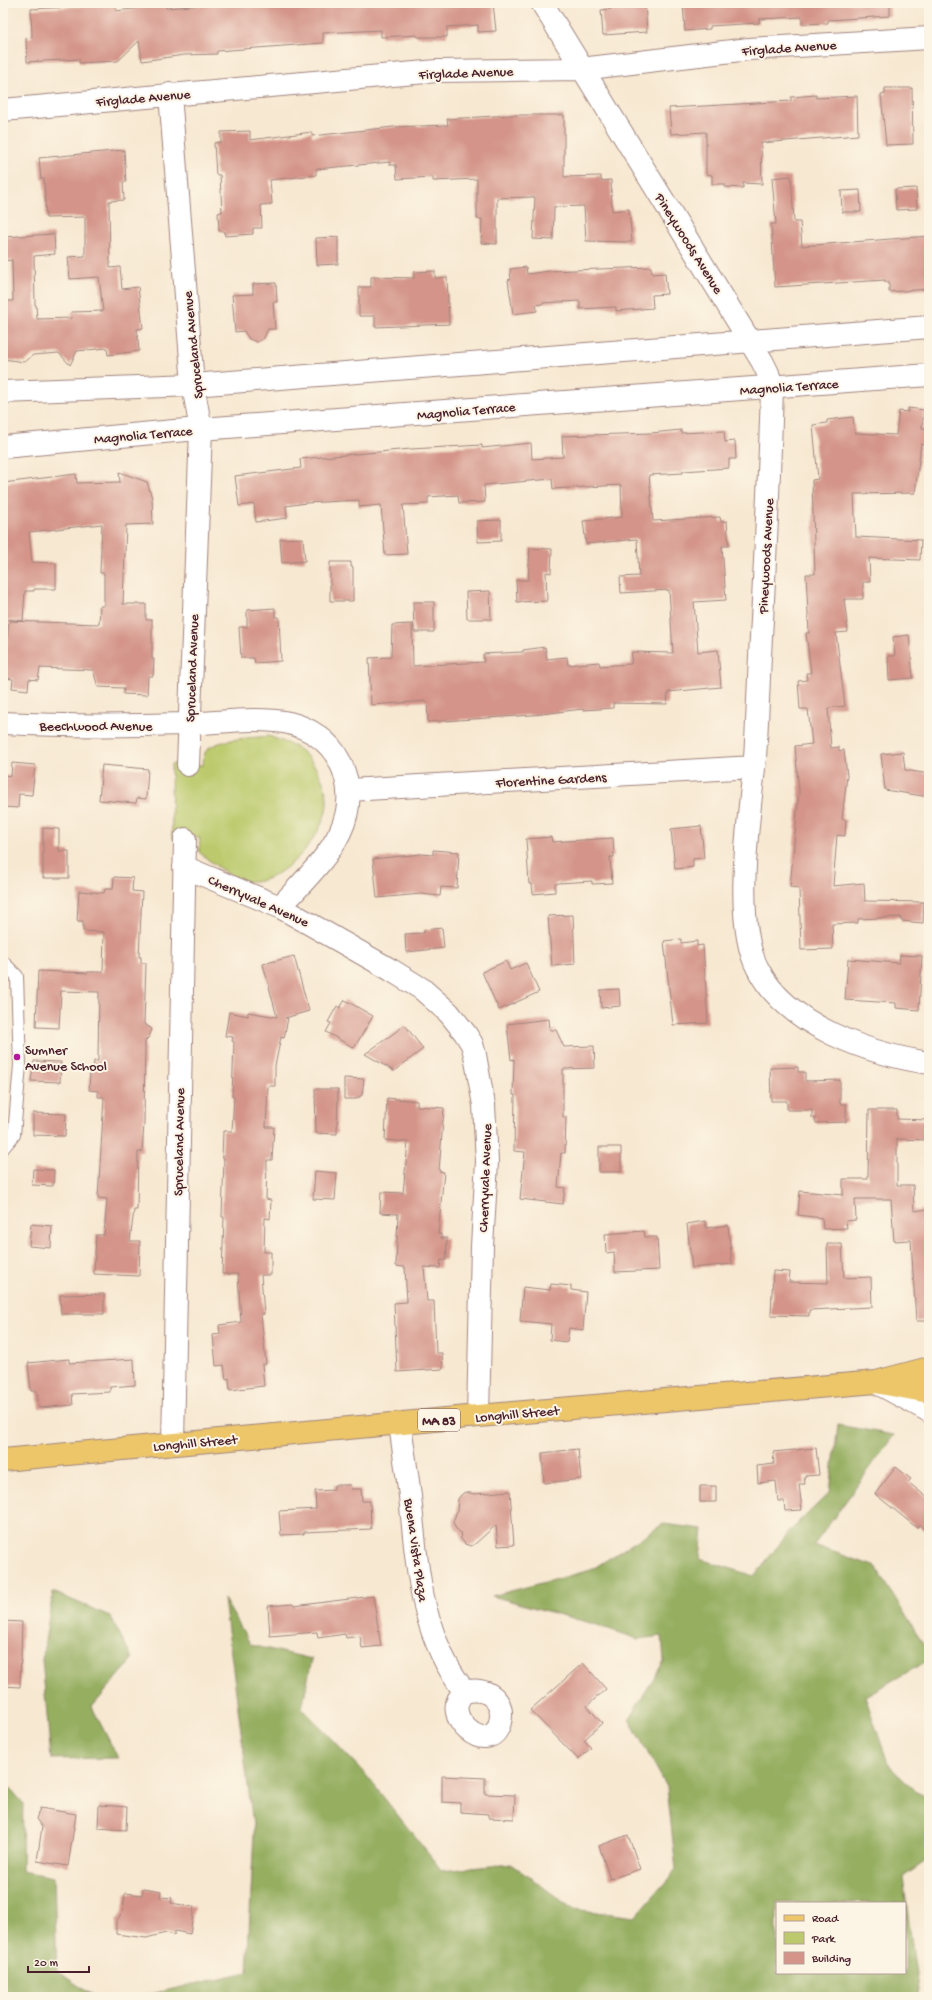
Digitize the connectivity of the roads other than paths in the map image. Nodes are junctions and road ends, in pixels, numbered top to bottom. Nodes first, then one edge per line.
1 (542, 3) edge
2 (929, 38) edge
3 (581, 69) junction
4 (170, 94) junction
5 (3, 110) edge
6 (929, 328) edge
7 (750, 342) junction
8 (929, 375) edge
9 (193, 385) junction
10 (772, 387) junction
11 (3, 392) edge
12 (201, 430) junction
13 (3, 447) edge
14 (3, 723) edge
15 (190, 724) junction
16 (188, 765) dead end
17 (754, 767) junction
18 (349, 790) junction
19 (185, 839) dead end
20 (184, 867) junction
21 (280, 906) junction
22 (3, 962) edge
23 (929, 1063) edge
24 (3, 1148) edge
25 (929, 1368) edge
26 (876, 1382) junction
27 (929, 1392) edge
28 (929, 1411) edge
29 (478, 1416) junction
30 (400, 1424) junction
31 (173, 1444) junction
32 (3, 1460) edge
33 (465, 1692) dead end

1 - 3 street, Pineywoods Avenue
2 - 3 street, Firglade Avenue
3 - 4 street, Firglade Avenue
3 - 7 street, Pineywoods Avenue
4 - 5 street, Firglade Avenue
4 - 9 street, Spruceland Avenue
6 - 7 street
7 - 9 street
7 - 10 street, Pineywoods Avenue
8 - 10 street, Magnolia Terrace
9 - 11 street
9 - 12 street, Spruceland Avenue
10 - 12 street, Magnolia Terrace
10 - 17 street, Pineywoods Avenue
12 - 13 street, Magnolia Terrace
12 - 15 street, Spruceland Avenue
14 - 15 street, Beechwood Avenue
15 - 16 street, Spruceland Avenue
15 - 18 street, Beechwood Avenue
17 - 18 street, Florentine Gardens
17 - 23 street, Pineywoods Avenue
18 - 21 street, Beechwood Avenue
19 - 20 street, Spruceland Avenue
20 - 21 street, Cherryvale Avenue
20 - 31 street, Spruceland Avenue
21 - 29 street, Cherryvale Avenue
22 - 24 lane
25 - 26 main road, MA 83
26 - 27 main road, MA 83
26 - 28 street
26 - 29 main road, Longhill Street / MA 83
29 - 30 main road, Longhill Street / MA 83
30 - 31 main road, Longhill Street / MA 83
30 - 33 street, Buena Vista Plaza
31 - 32 main road, Longhill Street / MA 83

